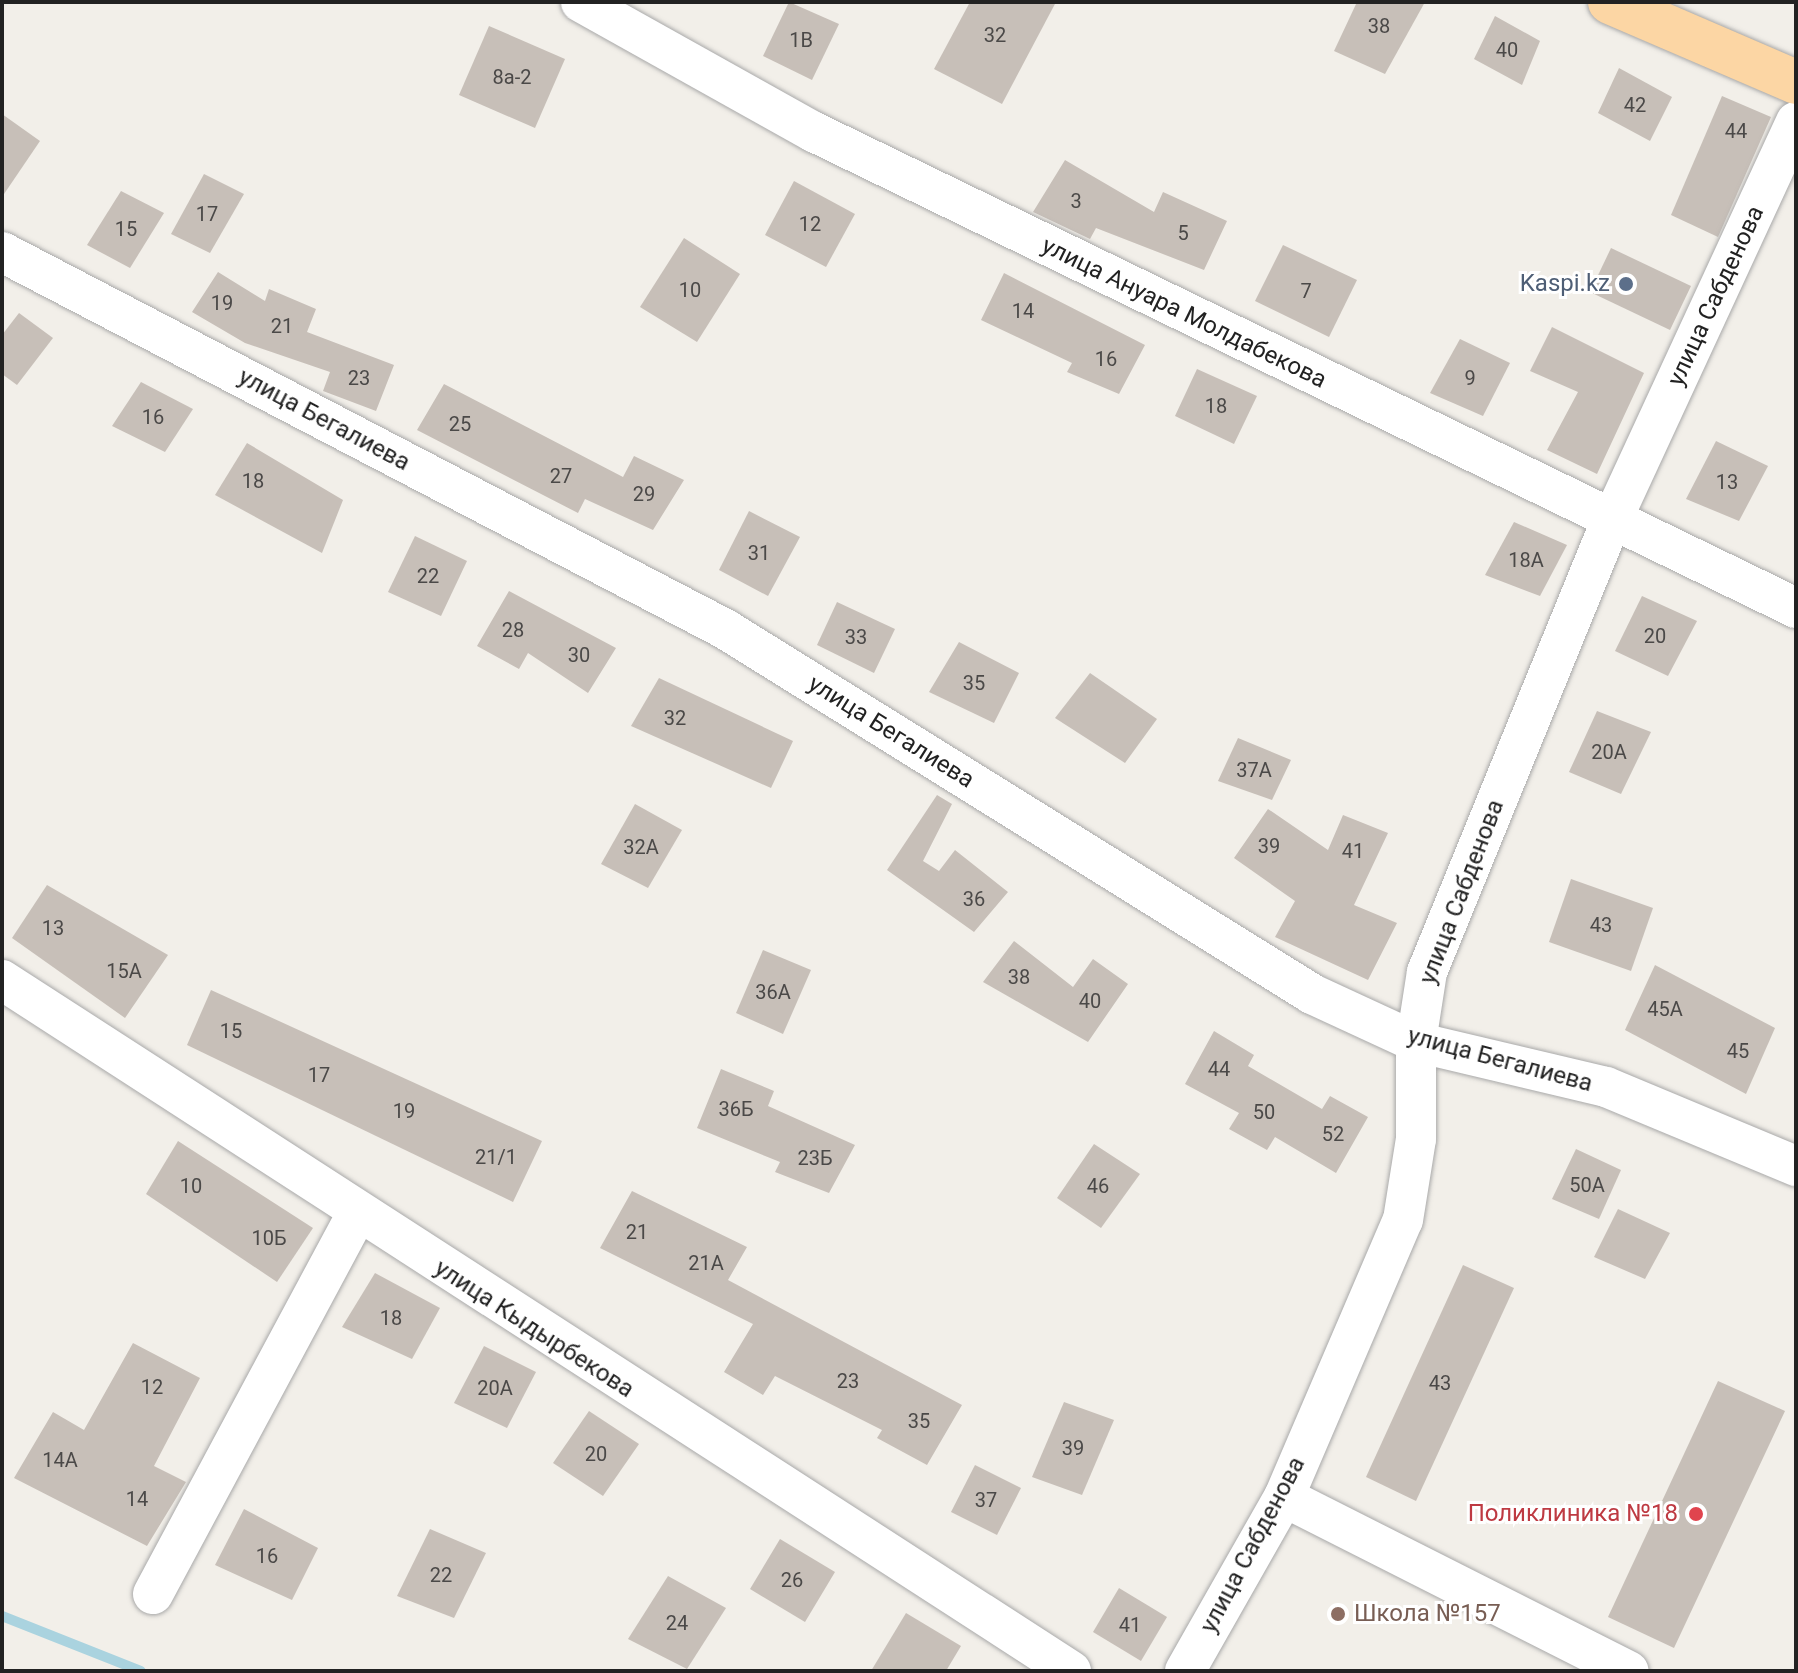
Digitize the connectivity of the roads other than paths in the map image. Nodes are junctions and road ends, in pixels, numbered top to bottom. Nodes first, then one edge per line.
1 (581, 2) edge
2 (1610, 2) edge
3 (1796, 82) edge
4 (1796, 122) edge
5 (2, 252) edge
6 (1611, 522) junction
7 (1796, 608) edge
8 (2, 980) edge
9 (1416, 1042) junction
10 (1796, 1166) edge
11 (357, 1214) junction
12 (1284, 1497) junction
13 (153, 1594) dead end
14 (1071, 1671) edge
15 (1185, 1671) edge
16 (1629, 1671) edge

1 - 6 street, улица Ануара Молдабекова
2 - 3 main road
4 - 6 street, улица Сабденова
5 - 9 street, улица Бегалиева
6 - 7 street, улица Ануара Молдабекова
6 - 9 street, улица Сабденова
8 - 11 street, улица Кыдырбекова
9 - 10 street, улица Бегалиева
9 - 12 street, улица Сабденова
11 - 13 street
11 - 14 street, улица Кыдырбекова
12 - 15 street, улица Сабденова
12 - 16 street

